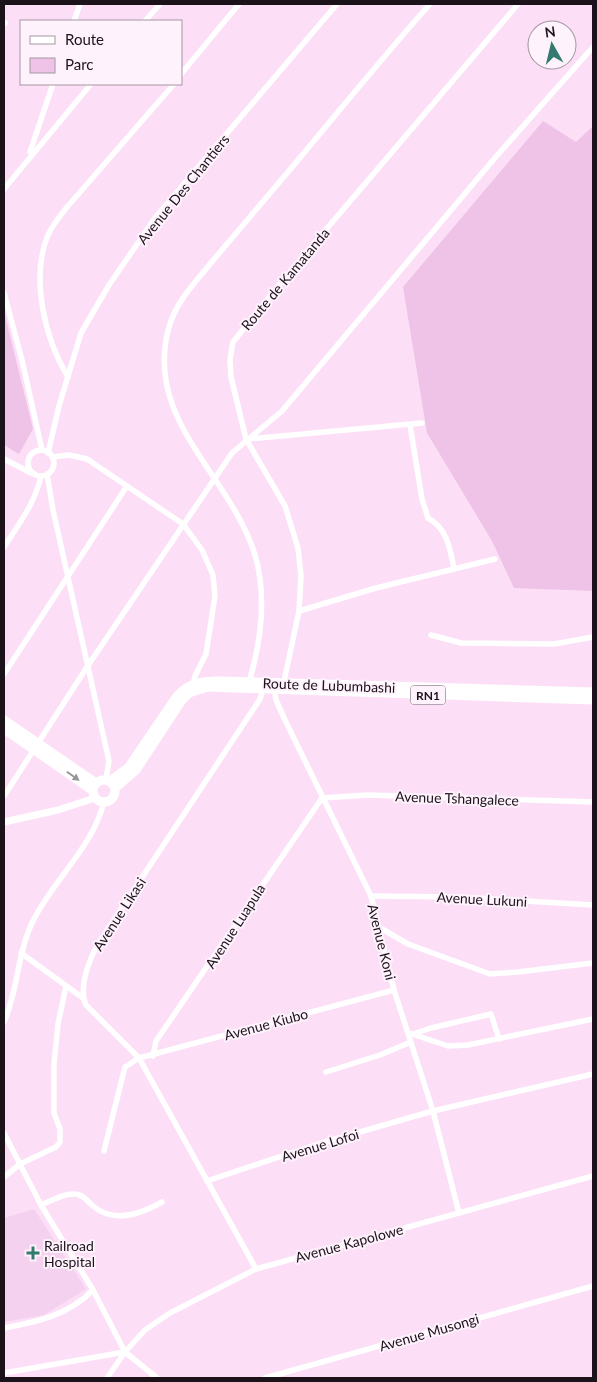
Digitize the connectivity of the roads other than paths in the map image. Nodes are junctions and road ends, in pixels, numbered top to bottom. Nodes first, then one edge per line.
1 (80, 4) edge
2 (160, 4) edge
3 (240, 4) edge
4 (337, 4) edge
5 (430, 4) edge
6 (518, 4) edge
7 (74, 20) edge
8 (146, 20) edge
9 (593, 47) edge
10 (182, 73) edge
11 (53, 85) edge
12 (90, 85) edge
13 (173, 85) edge
14 (29, 156) junction
15 (4, 189) edge
16 (4, 293) edge
17 (68, 377) junction
18 (422, 423) dead end
19 (410, 425) junction
20 (246, 439) junction
21 (47, 453) junction
22 (4, 459) edge
23 (41, 475) junction
24 (214, 478) junction
25 (127, 486) junction
26 (183, 524) junction
27 (4, 547) edge
28 (495, 559) dead end
29 (454, 568) junction
30 (69, 575) junction
31 (299, 611) junction
32 (431, 635) dead end
33 (593, 636) edge
34 (88, 667) junction
35 (4, 674) edge
36 (249, 682) junction
37 (278, 687) junction
38 (191, 688) junction
39 (263, 690) junction
40 (593, 692) edge
41 (593, 700) edge
42 (4, 720) edge
43 (4, 729) edge
44 (36, 746) junction
45 (110, 783) junction
46 (97, 793) junction
47 (4, 796) edge
48 (322, 798) junction
49 (593, 802) edge
50 (4, 822) edge
51 (371, 896) junction
52 (593, 905) edge
53 (377, 926) junction
54 (21, 953) junction
55 (593, 963) edge
56 (66, 986) junction
57 (394, 990) junction
58 (83, 998) junction
59 (6, 1010) edge
60 (593, 1019) edge
61 (4, 1022) edge
62 (411, 1034) junction
63 (499, 1039) junction
64 (412, 1042) junction
65 (153, 1056) junction
66 (139, 1058) junction
67 (326, 1072) dead end
68 (593, 1074) edge
69 (433, 1111) junction
70 (4, 1133) edge
71 (104, 1151) dead end
72 (20, 1164) junction
73 (593, 1176) edge
74 (4, 1178) edge
75 (207, 1181) junction
76 (162, 1202) dead end
77 (42, 1205) junction
78 (459, 1213) junction
79 (256, 1269) junction
80 (593, 1286) edge
81 (93, 1290) junction
82 (4, 1328) edge
83 (125, 1352) junction
84 (4, 1373) edge
85 (107, 1378) edge
86 (157, 1378) edge
87 (265, 1378) edge

1 - 7 street
2 - 8 street
3 - 10 street
4 - 17 street, Avenue Des Chantiers
5 - 24 street
6 - 20 street, Route de Kamatanda
9 - 20 street
11 - 14 street
12 - 14 street
13 - 17 street
14 - 15 street
16 - 21 street
17 - 21 street, Avenue Des Chantiers
18 - 19 street
19 - 20 street
19 - 29 street
20 - 24 street
20 - 31 street, Route de Kamatanda
21 - 23 street
21 - 23 street
21 - 25 street
22 - 23 street
23 - 27 street
23 - 30 street
24 - 26 street
24 - 36 street
25 - 26 street
25 - 30 street
26 - 34 street
26 - 38 street
28 - 29 street
29 - 31 street
30 - 34 street
30 - 35 street
31 - 37 street, Route de Kamatanda
32 - 33 street
34 - 44 street
34 - 45 street
36 - 37 highway, Route de Lubumbashi / RN1
36 - 38 highway, Route de Lubumbashi / RN1
37 - 39 highway, Route de Lubumbashi / RN1
37 - 40 highway, Route de Lubumbashi / RN1
37 - 41 highway, Route de Lubumbashi / RN1
37 - 48 street, Avenue Koni
38 - 39 highway, Route de Lubumbashi / RN1
38 - 45 highway
39 - 58 street, Avenue Likasi
42 - 44 highway
43 - 44 highway
44 - 46 highway
44 - 47 street
45 - 46 highway
45 - 46 highway
46 - 50 main road
46 - 54 street
48 - 49 street, Avenue Tshangalece
48 - 51 street, Avenue Koni
48 - 65 street, Avenue Luapula
51 - 52 street, Avenue Lukuni
51 - 53 street, Avenue Koni
53 - 55 street
53 - 57 street, Avenue Koni
54 - 56 street
54 - 59 street
56 - 58 street
56 - 72 street
57 - 62 street, Avenue Koni
57 - 65 street, Avenue Kiubo
58 - 66 street
59 - 61 street
60 - 63 street
62 - 63 street
62 - 63 street
62 - 64 street, Avenue Koni
64 - 67 street
64 - 69 street, Avenue Koni
65 - 66 street, Avenue Kiubo
66 - 71 street
66 - 75 street
68 - 69 street, Avenue Lofoi
69 - 75 street, Avenue Lofoi
69 - 78 street, Avenue Koni
70 - 72 street
72 - 74 street
72 - 77 street
73 - 78 street, Avenue Kapolowe
75 - 79 street
76 - 77 street
77 - 81 street
78 - 79 street, Avenue Kapolowe
79 - 83 street, Avenue Kapolowe
80 - 87 street, Avenue Musongi
81 - 82 street
81 - 83 street
83 - 84 street
83 - 85 street, Avenue Kapolowe
83 - 86 street

